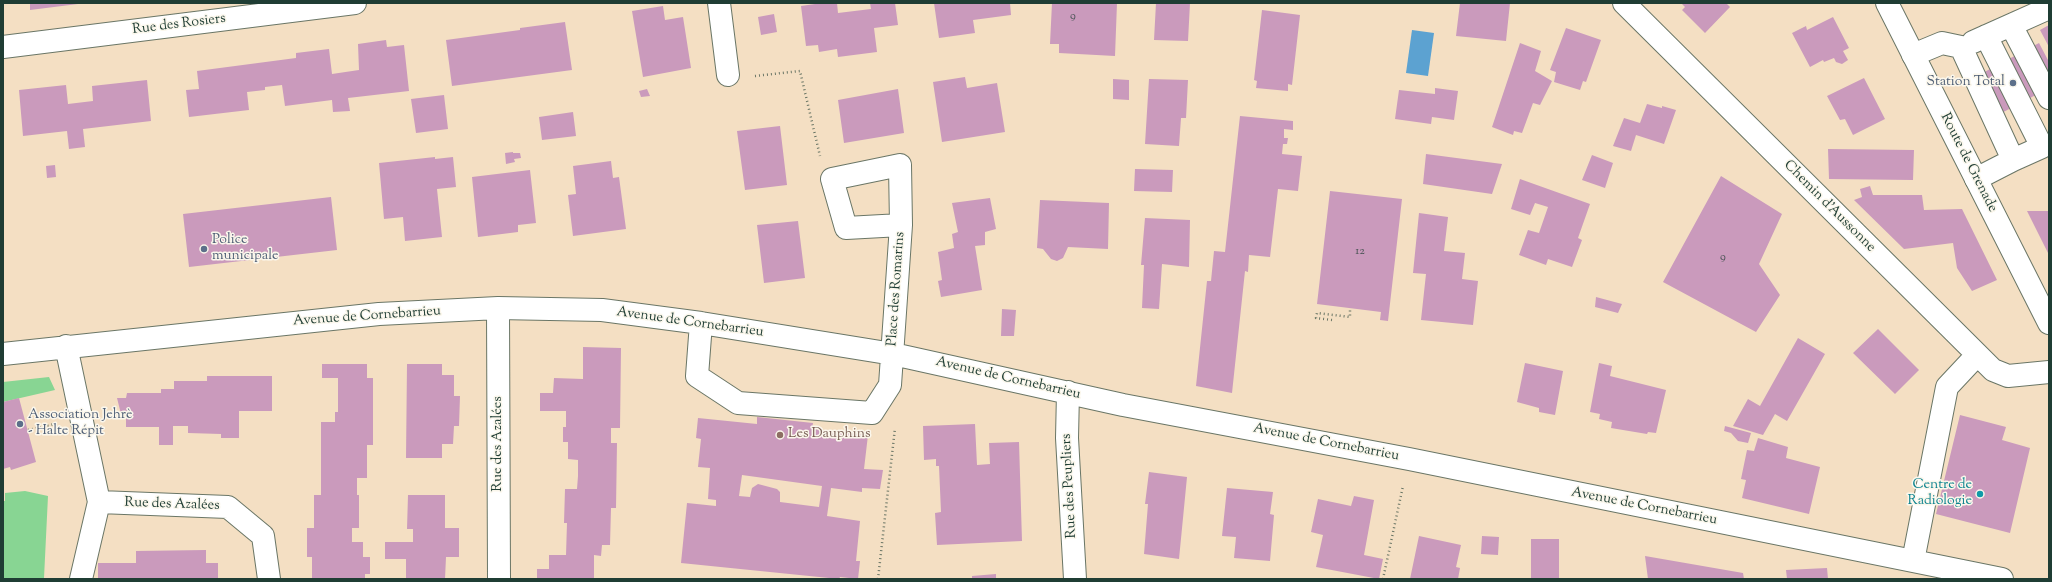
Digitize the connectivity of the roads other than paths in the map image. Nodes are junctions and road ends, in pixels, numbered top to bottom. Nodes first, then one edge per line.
1 (355, 3) edge
2 (719, 3) edge
3 (1624, 3) edge
4 (1887, 3) edge
5 (304, 6) edge
6 (2049, 8) edge
7 (2010, 25) junction
8 (1986, 36) junction
9 (3, 46) edge
10 (1961, 47) junction
11 (1913, 55) junction
12 (728, 74) road end
13 (2049, 98) edge
14 (2046, 145) edge
15 (2013, 160) junction
16 (1976, 180) junction
17 (901, 225) junction
18 (498, 308) junction
19 (701, 323) junction
20 (2049, 323) edge
21 (66, 346) junction
22 (3, 354) edge
23 (893, 354) junction
24 (1977, 355) junction
25 (2049, 372) edge
26 (1068, 392) junction
27 (99, 502) junction
28 (1913, 561) junction
29 (81, 579) edge
30 (269, 579) edge
31 (499, 579) edge
32 (1075, 579) edge
33 (2002, 579) edge

1 - 5 street, Rue des Rosiers
2 - 12 street
3 - 24 street, Chemin d'Aussonne
4 - 11 street, Route de Grenade
5 - 9 street, Rue des Rosiers
6 - 7 street
7 - 8 street
7 - 13 street
8 - 10 street
8 - 14 street
10 - 11 street
10 - 15 street
11 - 16 street, Route de Grenade
14 - 15 street
15 - 16 street
16 - 20 street, Route de Grenade
17 - 17 street, Place des Romarins
17 - 23 street, Place des Romarins
18 - 19 street, Avenue de Cornebarrieu
18 - 21 street, Avenue de Cornebarrieu
18 - 31 street, Rue des Azalées
19 - 23 street, Avenue de Cornebarrieu
19 - 23 street, Place des Romarins
21 - 22 street, Avenue de Cornebarrieu
21 - 27 street
23 - 26 street, Avenue de Cornebarrieu
24 - 25 street, Chemin d'Aussonne
24 - 28 street
26 - 28 street, Avenue de Cornebarrieu
26 - 32 street, Rue des Peupliers
27 - 29 street
27 - 30 street, Rue des Azalées
28 - 33 street, Avenue de Cornebarrieu

